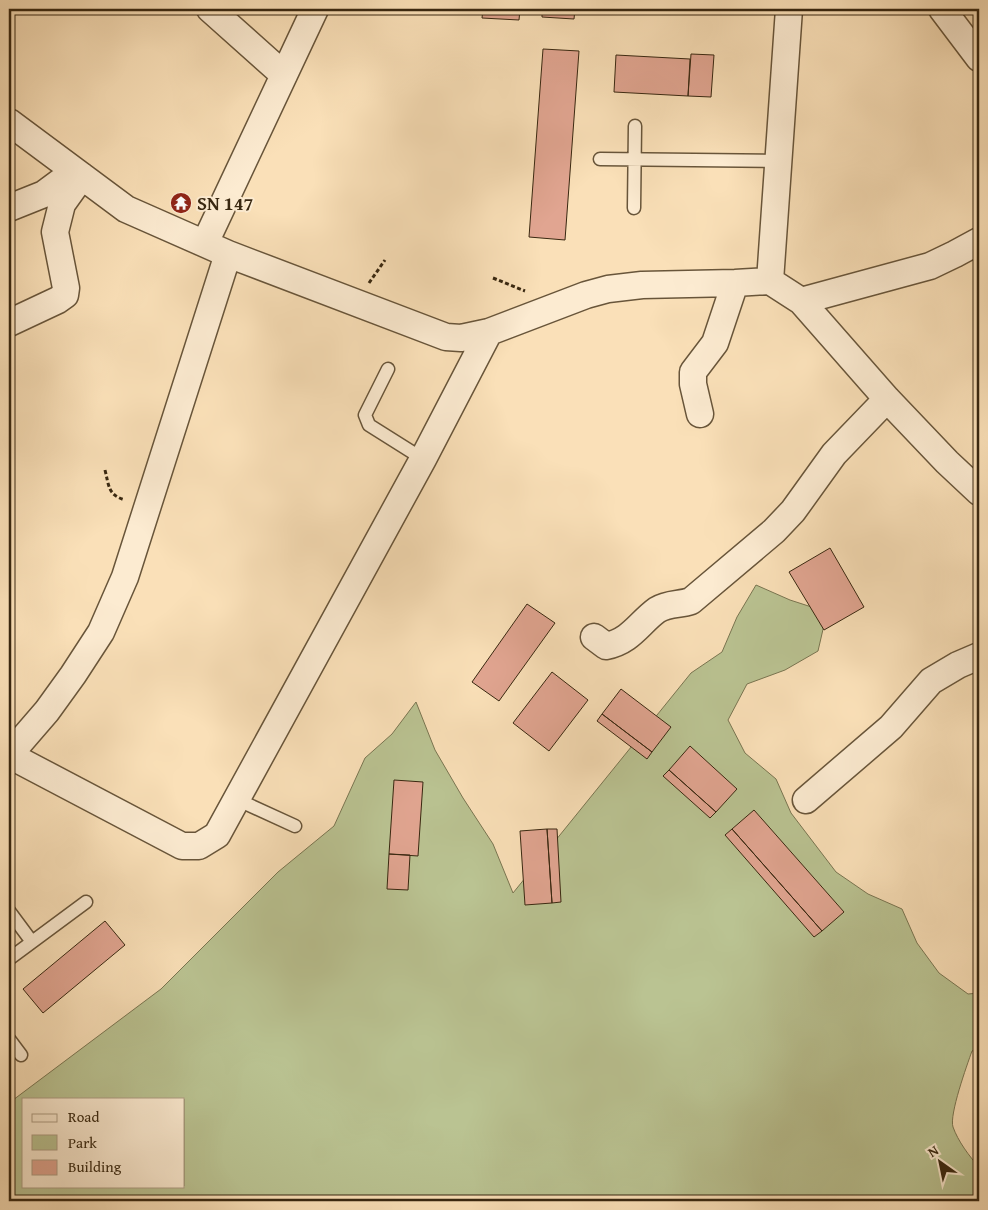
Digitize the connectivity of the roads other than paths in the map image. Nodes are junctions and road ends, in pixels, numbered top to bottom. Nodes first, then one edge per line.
1 (210, 9) edge
2 (315, 9) edge
3 (789, 9) edge
4 (942, 9) edge
5 (979, 58) edge
6 (284, 75) junction
7 (9, 122) edge
8 (635, 126) dead end
9 (600, 159) dead end
10 (634, 160) junction
11 (778, 162) junction
12 (78, 174) junction
13 (9, 208) edge
14 (634, 208) dead end
15 (979, 241) edge
16 (205, 243) junction
17 (228, 254) junction
18 (770, 281) junction
19 (735, 283) junction
20 (801, 301) junction
21 (9, 323) edge
22 (490, 332) junction
23 (388, 369) dead end
24 (887, 399) junction
25 (700, 414) dead end
26 (423, 459) junction
27 (979, 492) edge
28 (594, 637) dead end
29 (979, 656) edge
30 (9, 755) edge
31 (236, 799) junction
32 (806, 800) dead end
33 (295, 826) dead end
34 (86, 902) dead end
35 (9, 911) edge
36 (32, 942) junction
37 (9, 959) edge
38 (9, 1039) edge
39 (21, 1056) dead end

1 - 6 street
2 - 6 street
3 - 11 street
4 - 5 street
6 - 16 street
7 - 12 street
8 - 10 lane
9 - 10 lane
10 - 11 lane
10 - 14 lane
11 - 18 street
12 - 13 street
12 - 16 street
12 - 21 street
15 - 20 street
16 - 17 street
17 - 22 street
17 - 30 street
18 - 19 street
18 - 20 street
19 - 22 street
19 - 25 street
20 - 24 street
22 - 26 street
23 - 26 lane
24 - 27 street
24 - 28 street
26 - 31 street
29 - 32 street
30 - 31 street
31 - 33 lane
34 - 36 lane
35 - 36 lane
36 - 37 lane
38 - 39 lane

